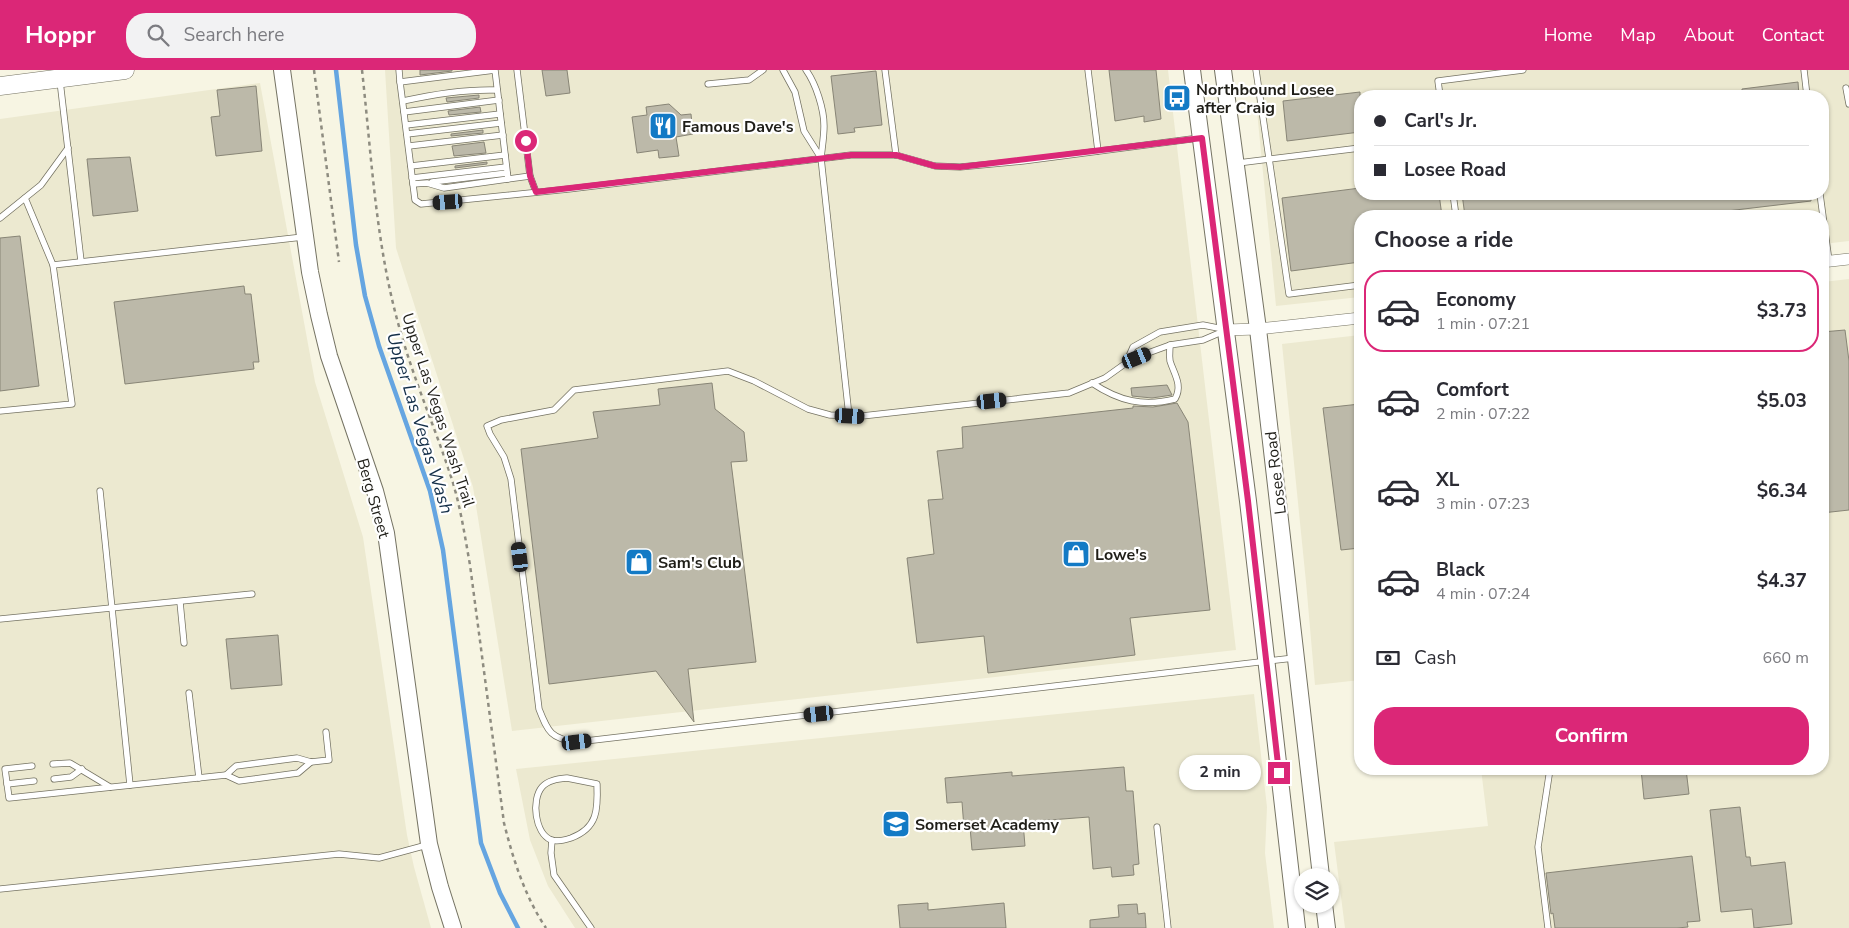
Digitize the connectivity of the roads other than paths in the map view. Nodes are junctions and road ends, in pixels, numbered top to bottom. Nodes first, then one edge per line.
1 (125, 70) edge
2 (282, 70) edge
3 (400, 70) edge
4 (495, 70) edge
5 (517, 70) edge
6 (763, 70) edge
7 (783, 70) edge
8 (806, 70) edge
9 (885, 70) edge
10 (1088, 70) edge
11 (1192, 70) edge
12 (1223, 70) edge
13 (1256, 70) edge
14 (1523, 70) edge
15 (1804, 70) edge
16 (60, 79) junction
17 (400, 82) junction
18 (708, 84) dead end
19 (0, 86) edge
20 (1846, 88) dead end
21 (497, 89) junction
22 (1439, 90) edge
23 (1806, 90) edge
24 (499, 100) junction
25 (403, 101) junction
26 (1849, 104) edge
27 (404, 112) junction
28 (500, 114) junction
29 (501, 123) junction
30 (406, 126) junction
31 (407, 134) junction
32 (503, 135) junction
33 (1202, 138) junction
34 (409, 146) junction
35 (68, 148) junction
36 (1354, 149) edge
37 (1098, 151) junction
38 (505, 154) junction
39 (896, 155) junction
40 (820, 158) junction
41 (1270, 160) junction
42 (1236, 163) junction
43 (411, 166) junction
44 (507, 173) junction
45 (530, 176) junction
46 (413, 181) junction
47 (536, 192) junction
48 (25, 198) junction
49 (0, 218) edge
50 (305, 237) junction
51 (1849, 259) edge
52 (81, 261) junction
53 (1829, 262) edge
54 (54, 265) junction
55 (1354, 286) edge
56 (1354, 319) edge
57 (1258, 329) junction
58 (1226, 330) junction
59 (1170, 344) junction
60 (1126, 363) junction
61 (1092, 383) junction
62 (0, 411) edge
63 (850, 416) junction
64 (100, 491) dead end
65 (252, 594) dead end
66 (180, 602) junction
67 (111, 608) junction
68 (0, 619) edge
69 (184, 643) dead end
70 (1297, 658) junction
71 (1266, 661) junction
72 (189, 693) dead end
73 (326, 732) dead end
74 (311, 762) junction
75 (53, 764) dead end
76 (32, 766) dead end
77 (82, 769) junction
78 (226, 775) junction
79 (1549, 775) edge
80 (199, 778) junction
81 (54, 779) dead end
82 (34, 781) dead end
83 (7, 784) junction
84 (130, 785) junction
85 (110, 787) junction
86 (1157, 827) dead end
87 (552, 840) junction
88 (429, 844) junction
89 (1320, 868) edge
90 (0, 889) edge
91 (1325, 913) edge
92 (453, 928) edge
93 (591, 928) edge
94 (1168, 928) edge
95 (1297, 928) edge
96 (1327, 928) edge
97 (1548, 928) edge

1 - 16 main road
2 - 50 main road, Berg Street
3 - 17 lane
4 - 17 lane
4 - 21 lane
5 - 45 lane
6 - 18 lane
7 - 40 lane
8 - 40 lane
9 - 39 lane
10 - 37 lane
11 - 33 main road, Losee Road
12 - 42 main road, Losee Road
13 - 41 lane
14 - 22 lane
15 - 23 lane
16 - 19 main road
16 - 35 lane
17 - 25 lane
20 - 26 lane
21 - 24 lane
21 - 25 lane
24 - 27 lane
24 - 28 lane
25 - 27 lane
27 - 30 lane
28 - 29 lane
28 - 30 lane
29 - 31 lane
29 - 32 lane
30 - 31 lane
31 - 34 lane
32 - 34 lane
32 - 38 lane
33 - 37 lane
33 - 58 main road, Losee Road
34 - 43 lane
35 - 48 lane
35 - 52 lane
36 - 41 lane
37 - 39 lane
38 - 43 lane
38 - 44 lane
39 - 40 lane
40 - 47 lane
40 - 63 lane
41 - 42 lane
41 - 55 lane
42 - 57 main road, Losee Road
43 - 46 lane
44 - 45 lane
44 - 46 lane
44 - 46 lane
45 - 47 lane
46 - 47 lane
48 - 49 lane
48 - 54 lane
50 - 52 lane
50 - 88 main road, Berg Street
51 - 53 street
52 - 54 lane
54 - 62 lane
56 - 57 street
57 - 58 street
57 - 70 main road, Losee Road
58 - 59 lane
58 - 60 lane
58 - 71 main road, Losee Road
59 - 60 lane
59 - 61 lane
60 - 61 lane
61 - 63 lane
63 - 71 lane
64 - 67 lane
65 - 66 lane
66 - 67 lane
66 - 69 lane
67 - 68 lane
67 - 84 lane
70 - 71 lane
70 - 89 main road, Losee Road
71 - 95 main road, Losee Road
72 - 80 lane
73 - 74 lane
74 - 78 lane
74 - 78 lane
75 - 77 lane
76 - 83 lane
77 - 81 lane
77 - 85 lane
78 - 80 lane
79 - 97 lane
80 - 84 lane
82 - 83 lane
83 - 85 lane
84 - 85 lane
86 - 94 lane
87 - 87 lane
87 - 93 lane
88 - 90 lane
88 - 92 main road, Berg Street
91 - 96 main road

